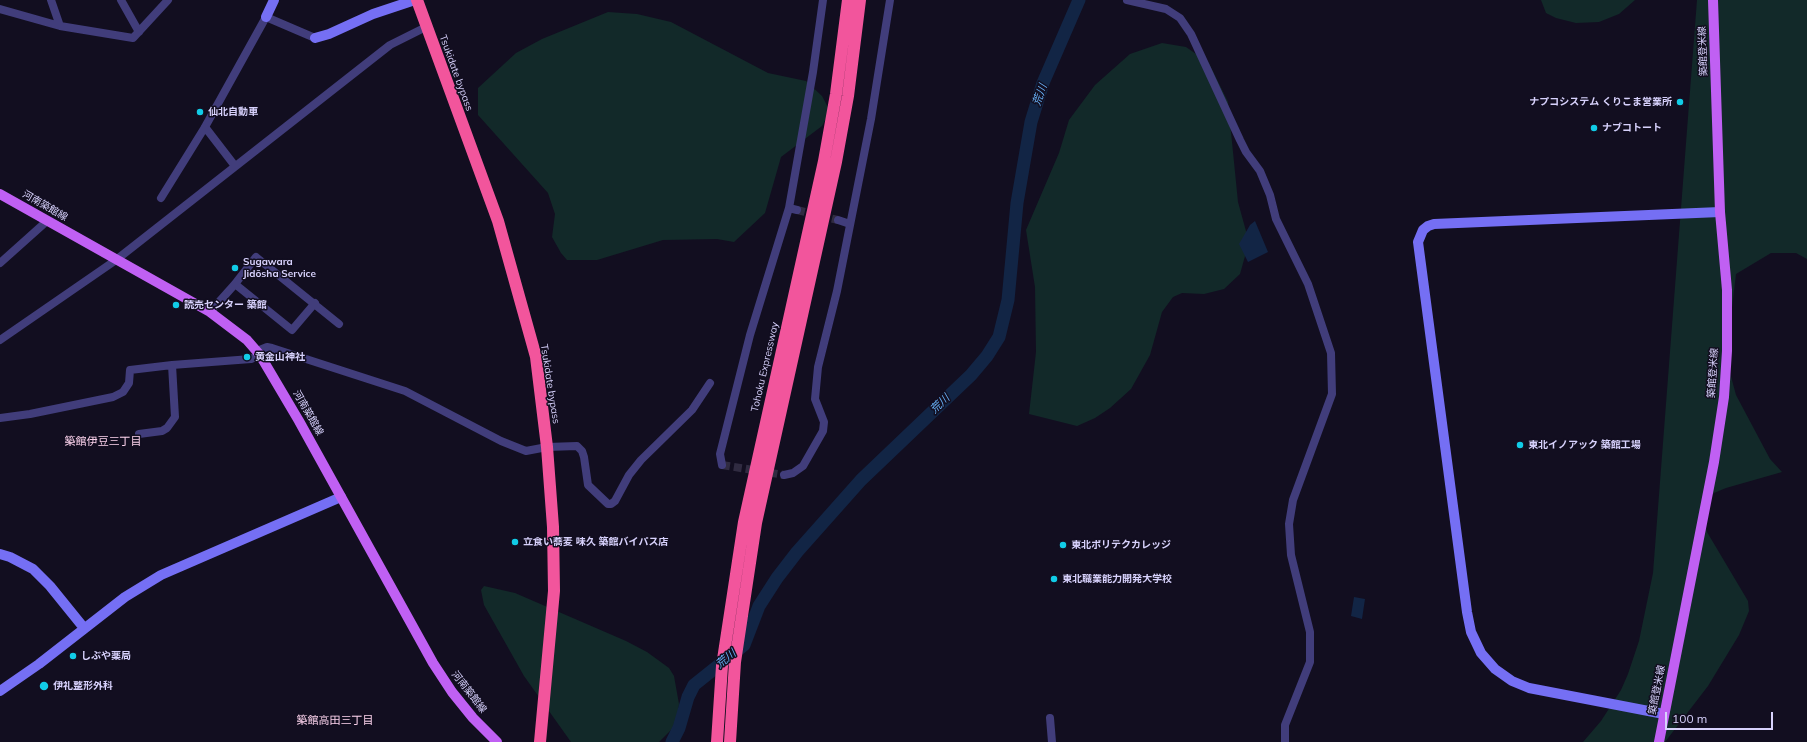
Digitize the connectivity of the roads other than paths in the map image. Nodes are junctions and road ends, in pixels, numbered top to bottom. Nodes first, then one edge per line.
1 (51, 0) edge
2 (121, 0) edge
3 (168, 0) edge
4 (274, 0) edge
5 (823, 0) edge
6 (848, 0) edge
7 (860, 0) edge
8 (890, 0) edge
9 (1127, 0) edge
10 (1713, 0) edge
11 (417, 2) edge
12 (0, 9) edge
13 (266, 16) junction
14 (60, 26) junction
15 (426, 27) junction
16 (139, 32) junction
17 (315, 38) joint
18 (205, 127) junction
19 (235, 166) junction
20 (0, 194) edge
21 (161, 198) dead end
22 (1720, 212) junction
23 (838, 220) tunnel mouth
24 (47, 221) junction
25 (850, 224) junction
26 (116, 260) junction
27 (0, 263) edge
28 (235, 284) junction
29 (315, 303) junction
30 (210, 312) junction
31 (339, 324) dead end
32 (0, 340) edge
33 (258, 353) junction
34 (172, 365) junction
35 (710, 383) dead end
36 (0, 418) edge
37 (139, 434) dead end
38 (547, 447) junction
39 (722, 465) dead end
40 (784, 475) tunnel mouth
41 (341, 497) junction
42 (0, 554) edge
43 (84, 628) junction
44 (0, 691) edge
45 (1664, 714) junction
46 (1050, 718) dead end
47 (497, 742) edge
48 (540, 742) edge
49 (717, 742) edge
50 (730, 742) edge
51 (1052, 742) edge
52 (1285, 742) edge
53 (1659, 742) edge

1 - 14 street
2 - 16 street
3 - 16 street
4 - 13 street
5 - 39 street
6 - 49 highway, Tohoku Expressway
7 - 50 highway
8 - 25 street
9 - 52 street
10 - 22 main road, 築館登米線
11 - 15 highway, Tsukidate bypass
11 - 17 street
12 - 14 street
13 - 17 street
13 - 18 street
14 - 16 street
15 - 19 street
15 - 38 highway, Tsukidate bypass
18 - 19 street
18 - 21 street
19 - 26 street
20 - 24 main road, 河南築館線
22 - 45 main road, 築館登米線
22 - 45 street
23 - 25 street
24 - 26 main road, 河南築館線
24 - 27 street
25 - 40 street
26 - 30 main road, 河南築館線
26 - 32 street
28 - 29 street
28 - 29 street
28 - 30 street
29 - 31 street
30 - 33 main road, 河南築館線
33 - 34 street
33 - 38 street
33 - 41 main road, 河南築館線
34 - 36 street
34 - 37 street
35 - 38 street
38 - 48 highway, Tsukidate bypass
41 - 43 street
41 - 47 main road, 河南築館線
42 - 43 street
43 - 44 street
45 - 53 main road, 築館登米線
46 - 51 street

